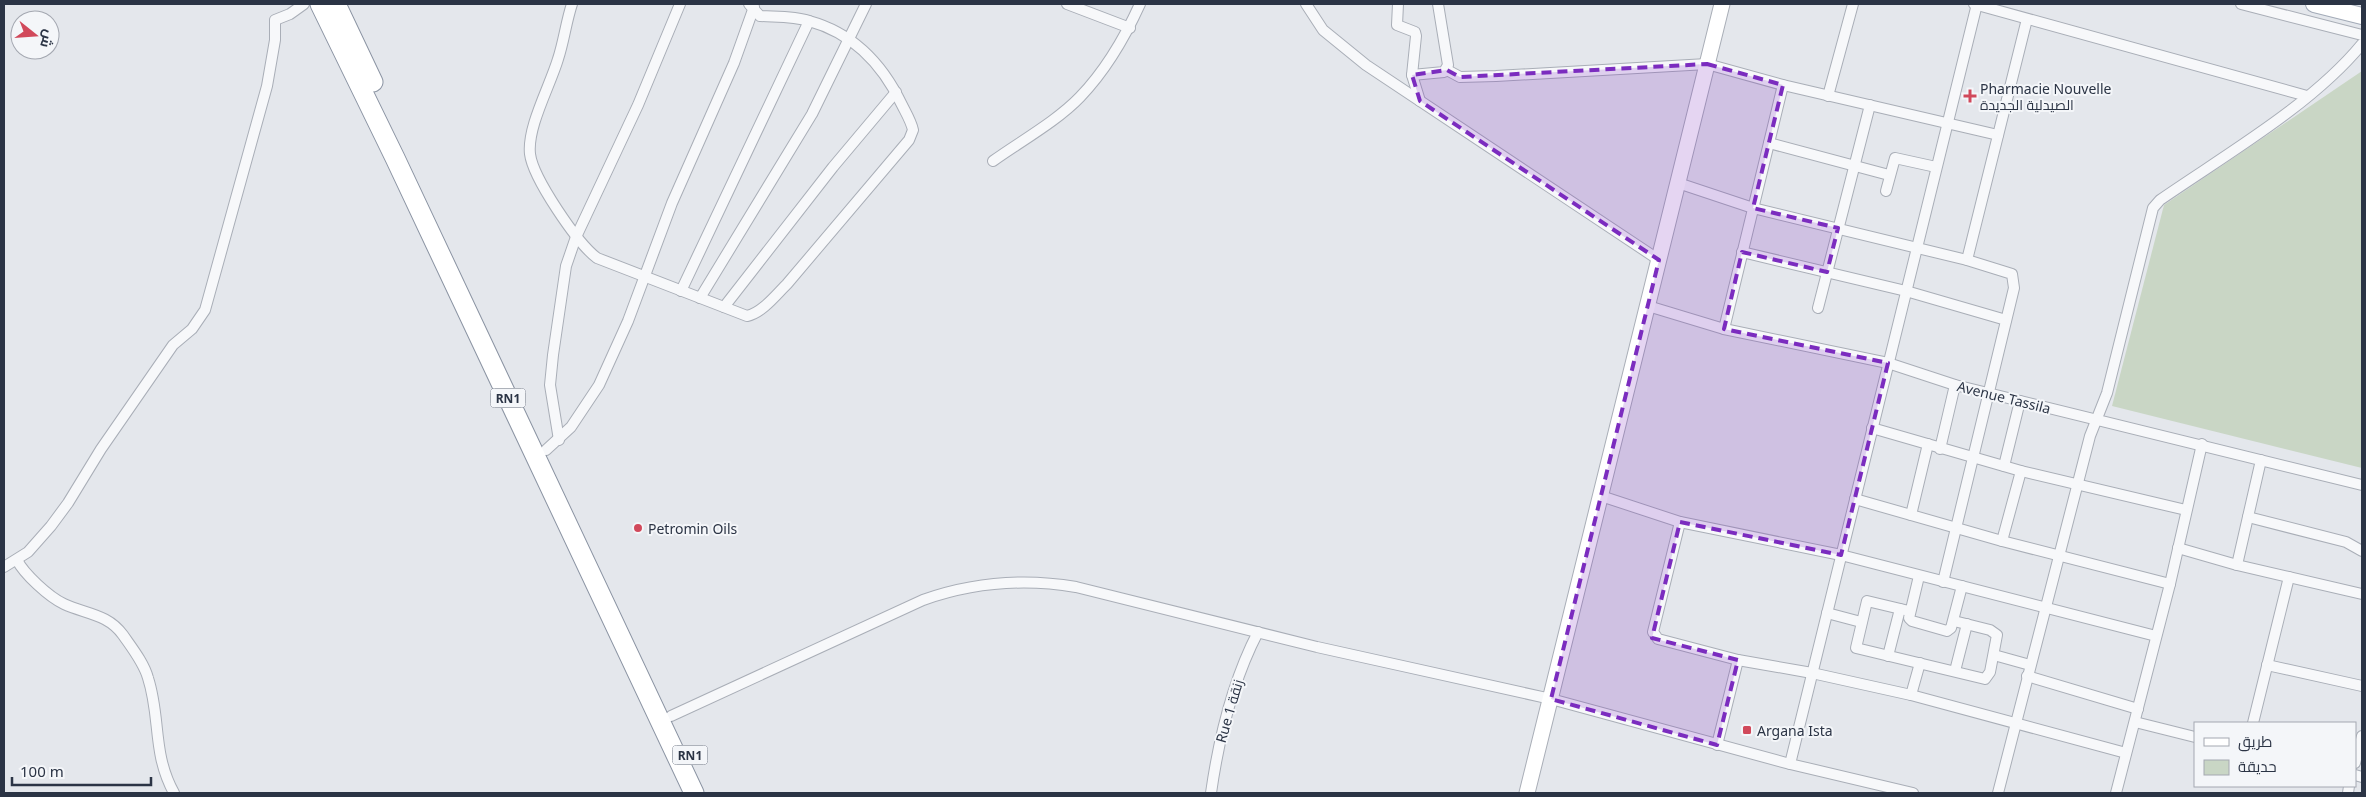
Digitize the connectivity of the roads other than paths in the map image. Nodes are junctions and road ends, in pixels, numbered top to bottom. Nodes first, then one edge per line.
1 (304, 4) edge
2 (320, 4) edge
3 (336, 4) edge
4 (572, 4) edge
5 (680, 4) edge
6 (866, 4) edge
7 (1067, 4) edge
8 (1140, 4) edge
9 (1306, 4) edge
10 (1398, 4) edge
11 (1438, 4) edge
12 (1722, 4) edge
13 (1853, 4) edge
14 (1976, 4) edge
15 (2241, 4) edge
16 (2314, 4) edge
17 (752, 6) edge
18 (1079, 6) edge
19 (2362, 16) edge
20 (2027, 19) junction
21 (809, 20) junction
22 (1130, 28) junction
23 (2362, 35) edge
24 (849, 39) junction
25 (2362, 44) edge
26 (1707, 64) junction
27 (1447, 70) junction
28 (1412, 75) junction
29 (1783, 85) junction
30 (896, 92) junction
31 (1828, 96) junction
32 (2308, 96) junction
33 (1420, 101) junction
34 (1870, 105) junction
35 (1947, 123) junction
36 (1998, 135) junction
37 (1769, 143) junction
38 (993, 161) dead end
39 (1856, 164) junction
40 (1936, 167) junction
41 (1889, 175) junction
42 (1678, 184) junction
43 (1886, 191) dead end
44 (1753, 208) junction
45 (1838, 228) junction
46 (576, 237) junction
47 (1917, 247) junction
48 (1742, 252) junction
49 (1659, 260) junction
50 (1967, 260) junction
51 (1827, 272) junction
52 (644, 277) junction
53 (681, 291) junction
54 (1906, 291) junction
55 (700, 298) junction
56 (1648, 306) junction
57 (724, 307) junction
58 (1818, 308) dead end
59 (2006, 320) junction
60 (1724, 329) junction
61 (1888, 364) junction
62 (1955, 385) junction
63 (1988, 393) junction
64 (2020, 401) junction
65 (2096, 420) junction
66 (1872, 428) junction
67 (1928, 444) junction
68 (2202, 444) junction
69 (552, 445) junction
70 (1940, 449) junction
71 (1974, 456) junction
72 (2261, 460) junction
73 (2004, 466) junction
74 (2021, 471) junction
75 (2078, 484) junction
76 (2362, 484) edge
77 (1601, 496) junction
78 (1854, 499) junction
79 (2186, 510) junction
80 (1911, 514) junction
81 (2248, 517) junction
82 (1680, 522) junction
83 (1957, 527) junction
84 (2002, 541) junction
85 (2178, 548) junction
86 (2362, 551) edge
87 (2059, 554) junction
88 (1841, 555) junction
89 (17, 560) junction
90 (2237, 565) junction
91 (4, 567) edge
92 (1919, 576) junction
93 (2289, 577) junction
94 (1943, 582) junction
95 (2170, 584) junction
96 (1962, 586) junction
97 (2362, 594) edge
98 (2045, 607) junction
99 (1905, 610) junction
100 (1827, 613) junction
101 (1954, 620) junction
102 (1861, 622) junction
103 (1967, 624) junction
104 (1258, 632) junction
105 (2156, 636) junction
106 (1994, 655) junction
107 (1888, 656) junction
108 (1738, 660) junction
109 (1920, 663) junction
110 (2030, 665) junction
111 (2267, 665) junction
112 (1955, 671) junction
113 (1812, 673) junction
114 (2027, 676) junction
115 (2362, 686) edge
116 (1911, 695) junction
117 (1550, 699) junction
118 (2138, 709) junction
119 (671, 716) junction
120 (2135, 722) junction
121 (2253, 722) edge
122 (2014, 725) junction
123 (2362, 736) edge
124 (2194, 737) edge
125 (1717, 745) junction
126 (2126, 753) junction
127 (2356, 759) edge
128 (1790, 764) junction
129 (174, 793) edge
130 (694, 793) edge
131 (708, 793) edge
132 (1211, 793) edge
133 (1527, 793) edge
134 (1913, 793) edge
135 (1998, 793) edge
136 (2116, 793) edge

1 - 89 street
2 - 130 highway, RN1
3 - 69 highway, RN1
4 - 46 street
5 - 46 street
6 - 24 street
7 - 18 street
8 - 22 street
9 - 33 street
10 - 28 street
11 - 27 street
12 - 26 street
13 - 31 street
14 - 20 street
14 - 35 street
15 - 23 street
16 - 19 main road
17 - 21 street
17 - 52 street
18 - 22 street
20 - 32 street
20 - 36 street
21 - 24 street
21 - 53 street
22 - 38 street
24 - 30 street
24 - 55 street
25 - 32 street
26 - 27 street
26 - 29 street
26 - 42 street
27 - 28 street
28 - 33 street
29 - 31 street
29 - 37 street
30 - 57 street
30 - 57 street
31 - 34 street
32 - 65 street
33 - 49 street
34 - 35 street
34 - 39 street
35 - 36 street
35 - 40 street
36 - 50 street
37 - 39 street
37 - 44 street
39 - 41 street
39 - 45 street
40 - 41 street
40 - 47 street
41 - 43 street
42 - 44 street
42 - 49 street
44 - 45 street
44 - 48 street
45 - 47 street
45 - 51 street
46 - 52 street
46 - 69 street
47 - 50 street
47 - 54 street
48 - 51 street
48 - 60 street
49 - 56 street
50 - 59 street
51 - 54 street
51 - 58 street
52 - 53 street
52 - 69 street
53 - 55 street
54 - 59 street
54 - 61 street
55 - 57 street
56 - 60 street, Avenue Tassila
56 - 77 street
59 - 63 street
60 - 61 street, Avenue Tassila
61 - 62 street, Avenue Tassila
61 - 66 street
62 - 63 street, Avenue Tassila
62 - 70 street
63 - 64 street, Avenue Tassila
63 - 71 street
64 - 65 street, Avenue Tassila
64 - 73 street
65 - 68 street, Avenue Tassila
65 - 75 street
66 - 67 street
66 - 78 street
67 - 70 street
67 - 80 street
68 - 72 street, Avenue Tassila
68 - 79 street
69 - 119 highway, RN1
70 - 71 street
71 - 73 street
71 - 83 street
72 - 76 street, Avenue Tassila
72 - 81 street
73 - 74 street
74 - 75 street
74 - 84 street
75 - 79 street
75 - 87 street
77 - 82 street
77 - 117 street
78 - 80 street
78 - 88 street
79 - 85 street
80 - 83 street
81 - 86 street
81 - 90 street
82 - 88 street
82 - 108 street
83 - 84 street
83 - 94 street
84 - 87 street
85 - 90 street
85 - 95 street
87 - 95 street
87 - 98 street
88 - 92 street
88 - 100 street
89 - 91 street
89 - 129 street
90 - 93 street
92 - 94 street
92 - 99 street
93 - 97 street
93 - 111 street
94 - 96 street
95 - 105 street
96 - 98 street
96 - 101 street
98 - 105 street
98 - 110 street
99 - 101 street
99 - 102 street
99 - 107 street
100 - 102 street
100 - 113 street
101 - 103 street
102 - 107 street
103 - 106 street
103 - 112 street
104 - 117 street
104 - 119 street
104 - 132 street, Rue 1 زنقة
105 - 118 street
106 - 110 street
106 - 112 street
107 - 109 street
108 - 113 street
108 - 125 street
109 - 112 street
109 - 116 street
110 - 114 street
111 - 115 street
111 - 121 street
113 - 116 street
113 - 128 street
114 - 118 street
114 - 122 street
116 - 122 street
117 - 125 street
117 - 133 street
118 - 120 street
119 - 131 highway, RN1
120 - 124 street
120 - 126 street
122 - 126 street
122 - 135 street
123 - 127 street
125 - 128 street
126 - 136 street
128 - 134 street

